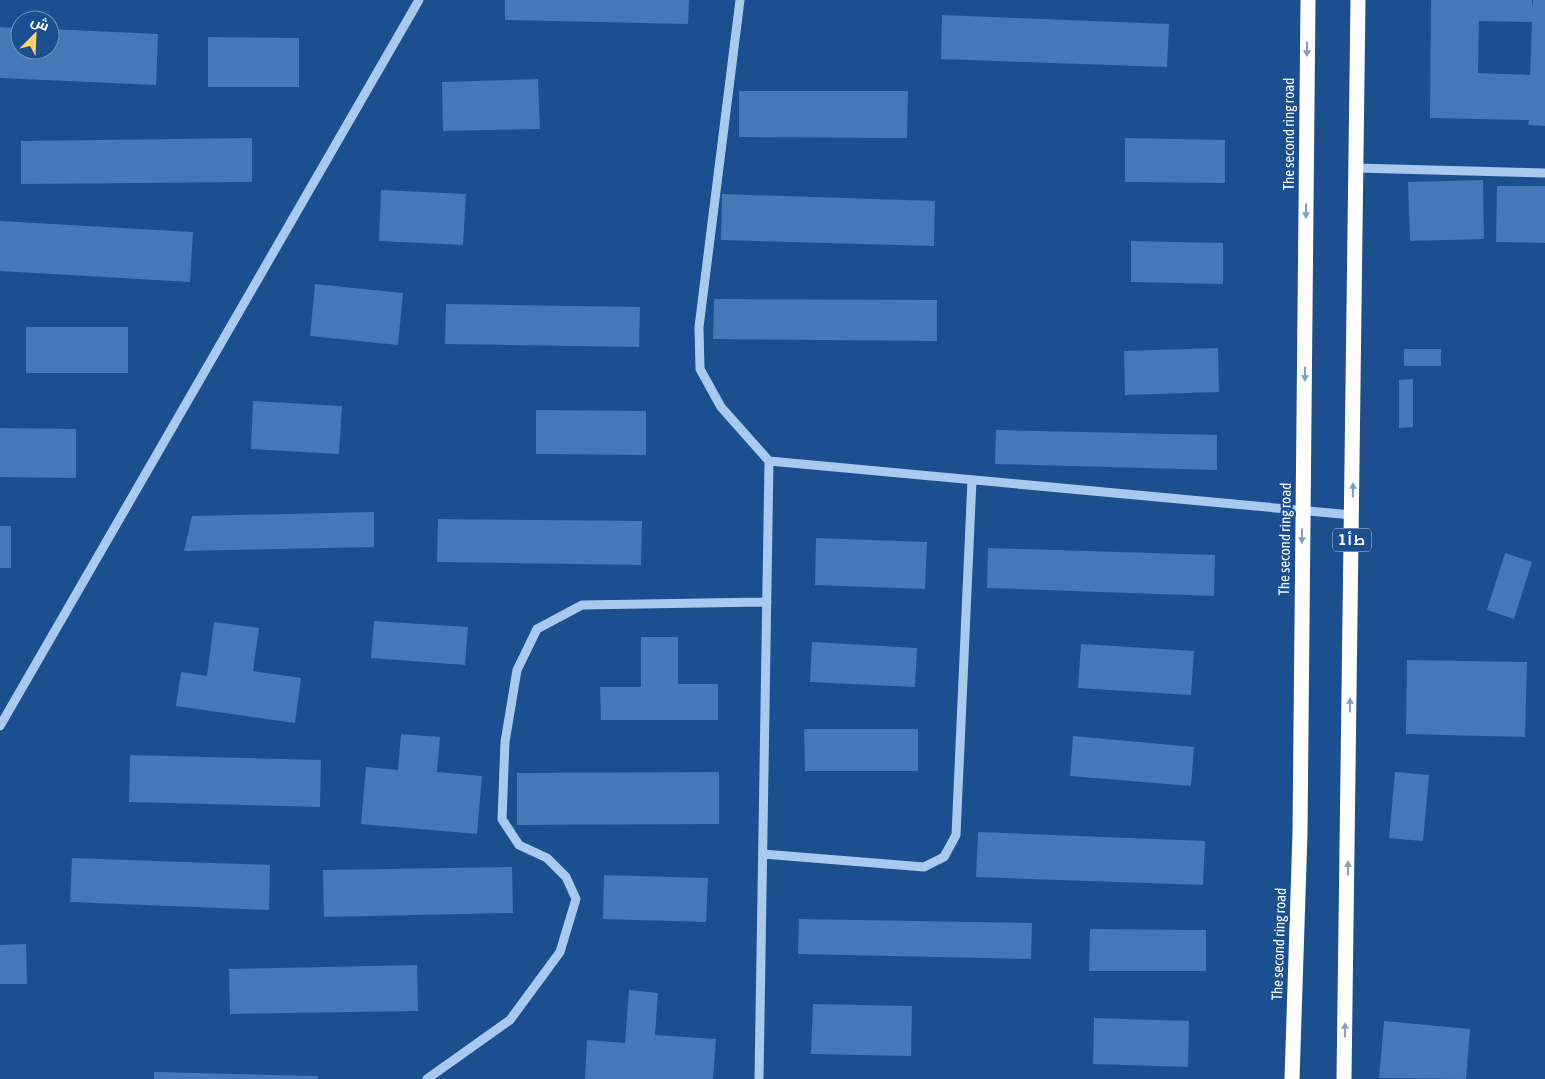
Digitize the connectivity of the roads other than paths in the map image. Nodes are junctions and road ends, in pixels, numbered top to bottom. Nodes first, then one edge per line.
1 (419, 0) edge
2 (740, 0) edge
3 (1308, 0) edge
4 (1358, 0) edge
5 (1356, 168) junction
6 (1545, 173) edge
7 (769, 461) junction
8 (972, 480) junction
9 (1302, 512) junction
10 (1352, 515) junction
11 (767, 602) junction
12 (0, 726) edge
13 (763, 854) junction
14 (427, 1079) edge
15 (759, 1079) edge
16 (1292, 1079) edge
17 (1344, 1079) edge

1 - 12 street
2 - 7 street
3 -> 9 highway, The second ring road
4 - 5 highway, ط أ 1
5 - 6 street
10 -> 5 highway, ط أ 1
7 - 8 street
7 - 11 street
8 - 9 street
8 - 13 street
9 - 10 street
9 -> 16 highway, The second ring road
17 -> 10 highway, ط أ 1
11 - 13 street
11 - 14 street
13 - 15 street

